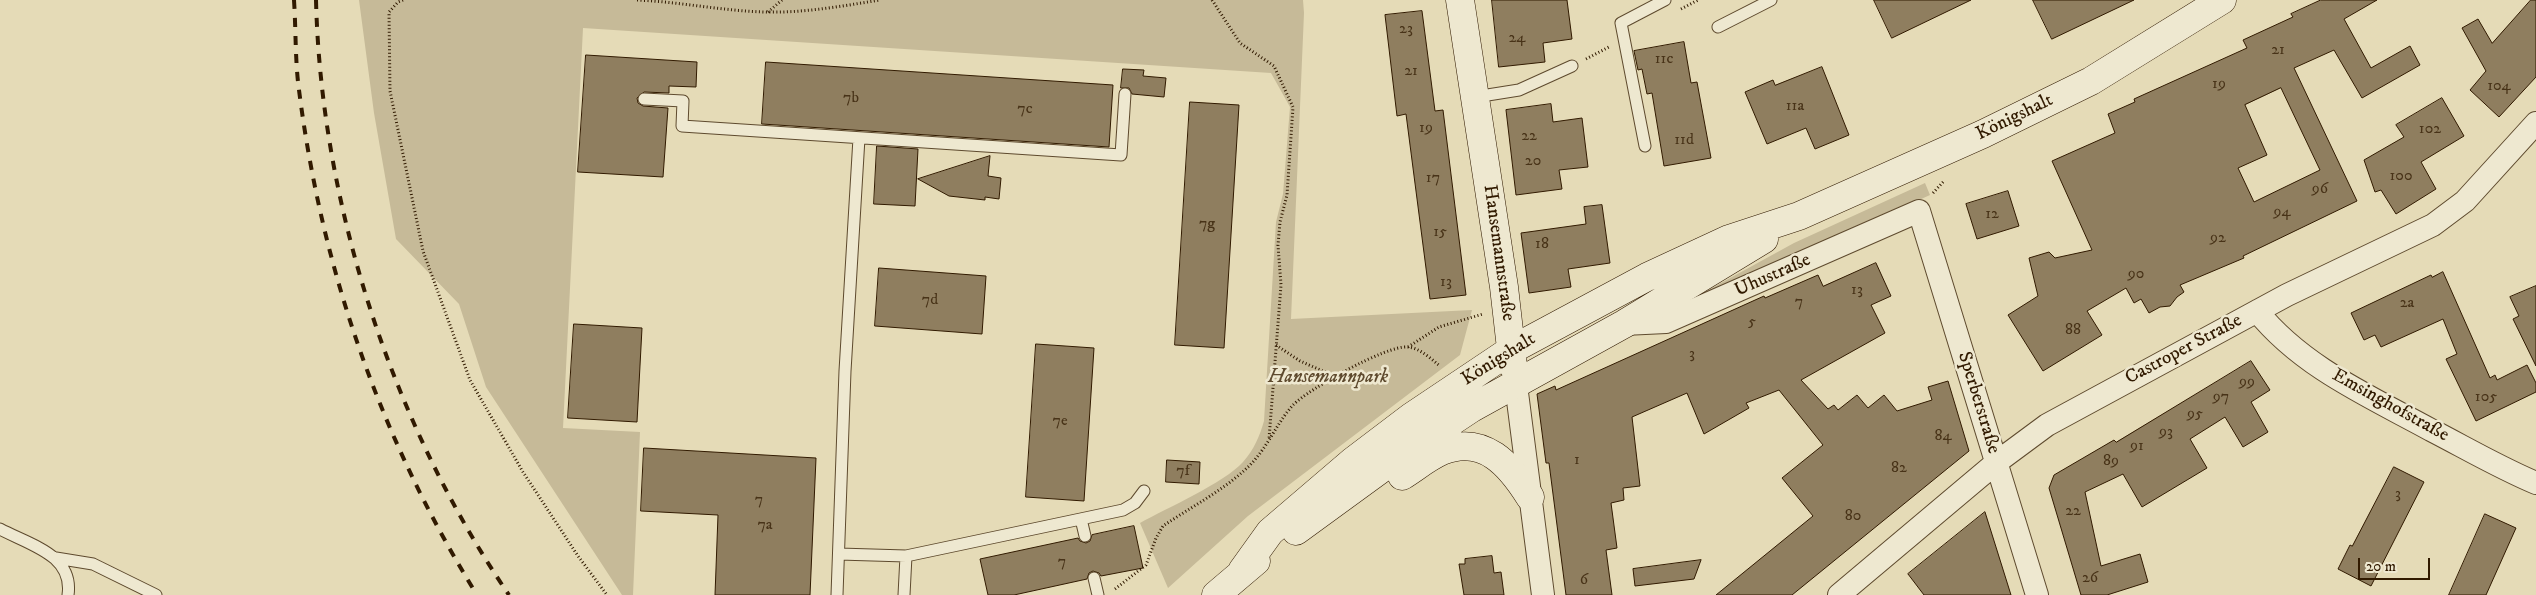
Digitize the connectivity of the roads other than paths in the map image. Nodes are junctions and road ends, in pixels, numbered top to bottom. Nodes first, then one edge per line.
1 (1460, 0) edge
2 (1665, 0) edge
3 (1771, 0) edge
4 (2222, 0) edge
5 (1718, 27) dead end
6 (1572, 66) dead end
7 (1125, 94) dead end
8 (1473, 97) junction
9 (644, 99) dead end
10 (2536, 123) edge
11 (859, 138) junction
12 (1645, 146) dead end
13 (1919, 212) joint
14 (1799, 216) junction
15 (2257, 311) junction
16 (1624, 324) junction
17 (1512, 350) junction
18 (1516, 385) junction
19 (1997, 462) junction
20 (2536, 483) edge
21 (1144, 491) dead end
22 (1530, 497) junction
23 (1081, 519) junction
24 (0, 529) edge
25 (1085, 536) dead end
26 (839, 554) junction
27 (906, 556) junction
28 (56, 558) junction
29 (1242, 571) junction
30 (1094, 578) dead end
31 (68, 595) edge
32 (156, 595) edge
33 (837, 595) edge
34 (904, 595) edge
35 (1098, 595) edge
36 (1216, 595) edge
37 (1543, 595) edge
38 (1840, 595) edge
39 (2037, 595) edge

1 - 8 main road, Hansemannstraße
2 - 12 lane
3 - 5 lane
4 - 14 main road, Königshalt
6 - 8 lane
7 - 11 lane
8 - 17 main road, Hansemannstraße
9 - 11 lane
10 - 15 street, Castroper Straße
11 - 26 lane
13 - 16 street, Uhustraße
13 - 19 street, Sperberstraße
14 - 16 main road, Königshalt
14 - 17 main road, Königshalt
15 - 19 street, Castroper Straße
15 - 20 street, Emsinghofstraße
16 - 18 main road, Königshalt
17 - 18 main road, Hansemannstraße
17 - 29 main road, Königshalt
18 - 22 street, Hansemannstraße
18 - 29 main road, Königshalt
19 - 38 street, Castroper Straße
19 - 39 street, Sperberstraße
21 - 23 lane
22 - 29 main road
22 - 37 street, Hansemannstraße
23 - 25 lane
23 - 27 lane
24 - 28 lane
26 - 27 lane
26 - 33 lane
27 - 34 lane
28 - 31 lane
28 - 32 lane
29 - 36 main road, Königshalt
30 - 35 lane

